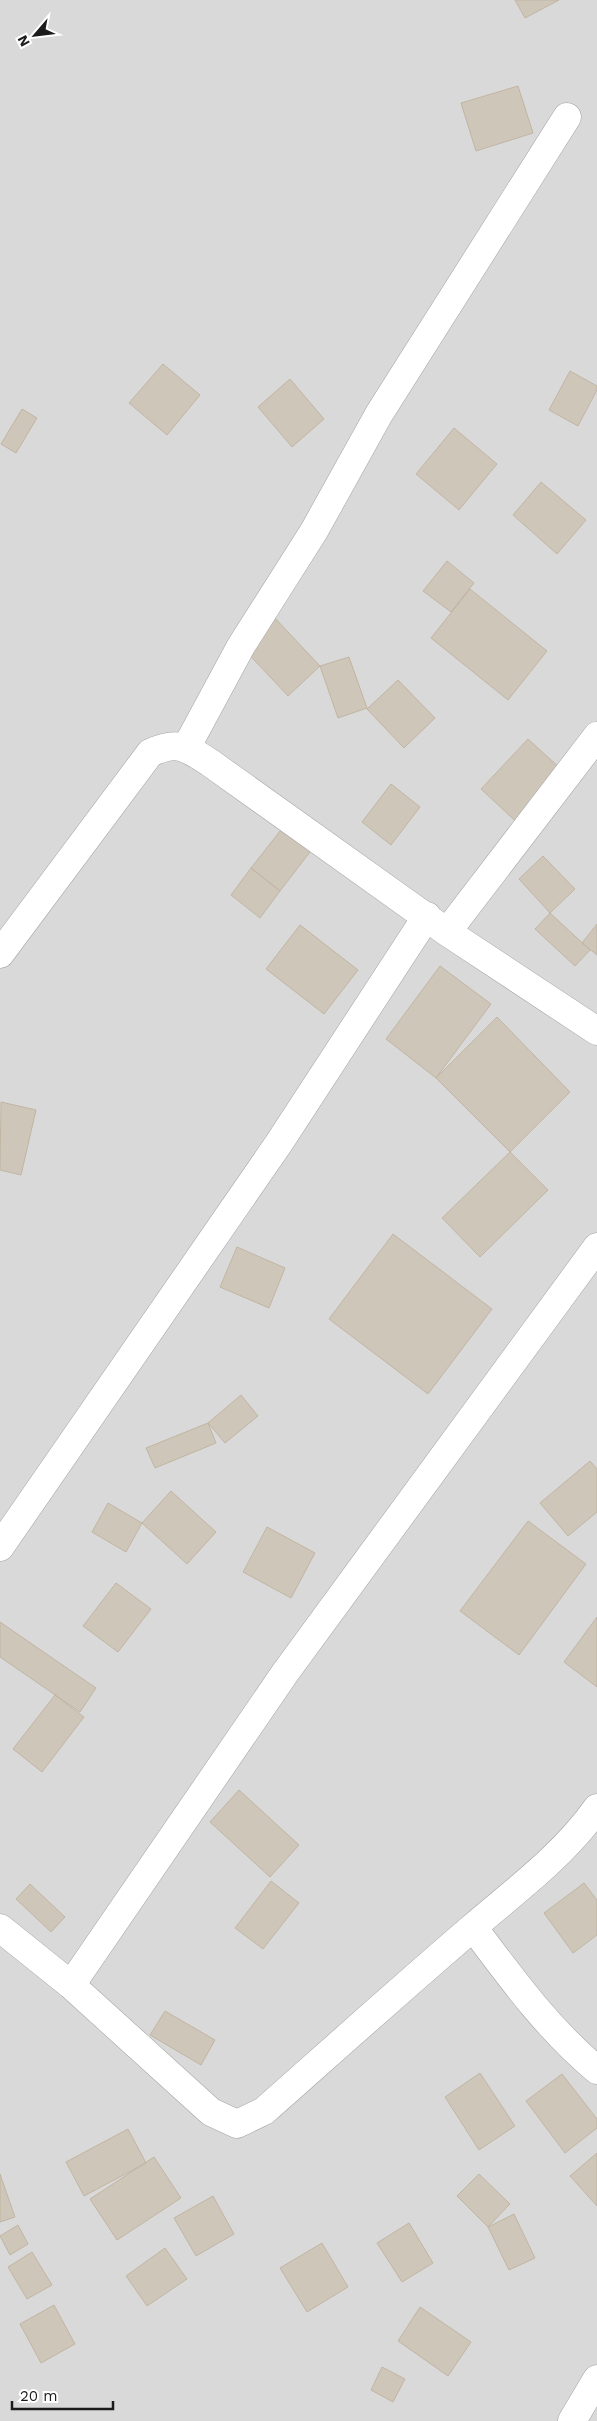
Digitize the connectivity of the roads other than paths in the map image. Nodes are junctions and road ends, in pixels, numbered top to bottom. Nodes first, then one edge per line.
1 (567, 117) dead end
2 (597, 736) edge
3 (186, 748) junction
4 (437, 924) junction
5 (0, 954) edge
6 (597, 1031) edge
7 (597, 1247) edge
8 (0, 1547) edge
9 (597, 1808) edge
10 (473, 1927) junction
11 (0, 1928) edge
12 (71, 1985) junction
13 (597, 2070) edge
14 (597, 2379) edge
15 (572, 2421) edge

1 - 3 street
2 - 4 street
3 - 4 street
3 - 5 street
4 - 6 street
4 - 8 street
7 - 12 street
9 - 10 street
10 - 12 street
10 - 13 street
11 - 12 street
14 - 15 street

